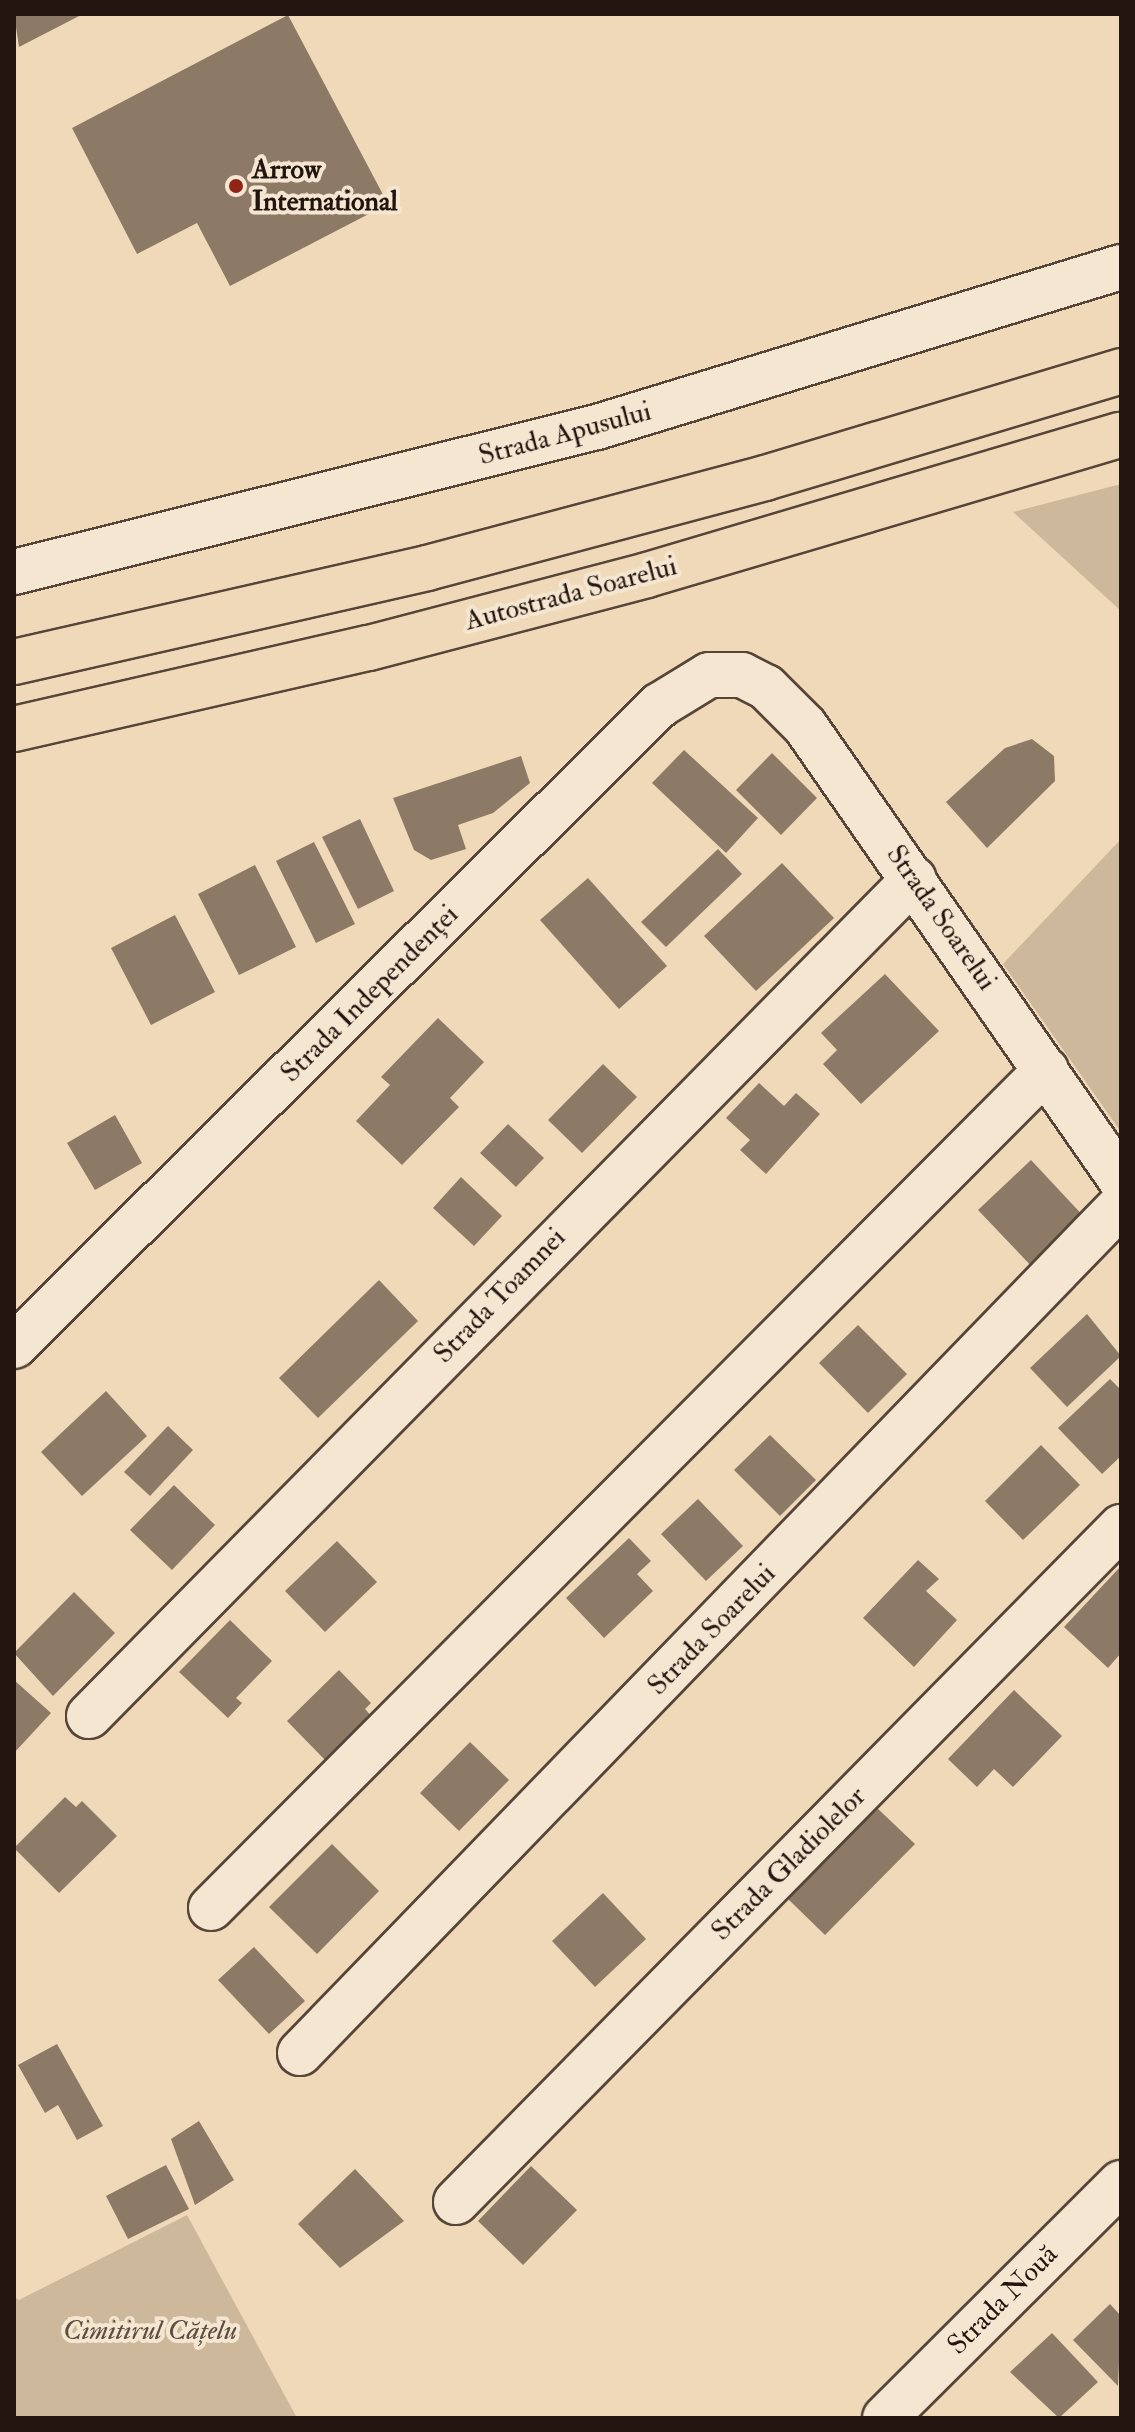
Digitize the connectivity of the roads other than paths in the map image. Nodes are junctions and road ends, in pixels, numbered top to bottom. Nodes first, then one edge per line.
1 (1117, 267) edge
2 (1121, 371) edge
3 (1121, 435) edge
4 (14, 572) edge
5 (14, 662) edge
6 (742, 675) joint
7 (14, 729) edge
8 (914, 879) junction
9 (1046, 1070) junction
10 (1121, 1180) edge
11 (1121, 1205) edge
12 (14, 1346) edge
13 (1121, 1527) edge
14 (89, 1716) dead end
15 (211, 1908) dead end
16 (300, 2053) dead end
17 (1121, 2183) edge
18 (456, 2202) dead end
19 (885, 2418) edge

1 - 4 street, Strada Apusului
2 - 5 highway
3 - 7 highway, Autostrada Soarelui
6 - 8 street, Strada Soarelui
6 - 12 street, Strada Independenței
8 - 9 street, Strada Soarelui
8 - 14 street, Strada Toamnei
9 - 10 street, Strada Soarelui
9 - 15 street
11 - 16 street, Strada Soarelui
13 - 18 street, Strada Gladiolelor
17 - 19 street, Strada Nouă

